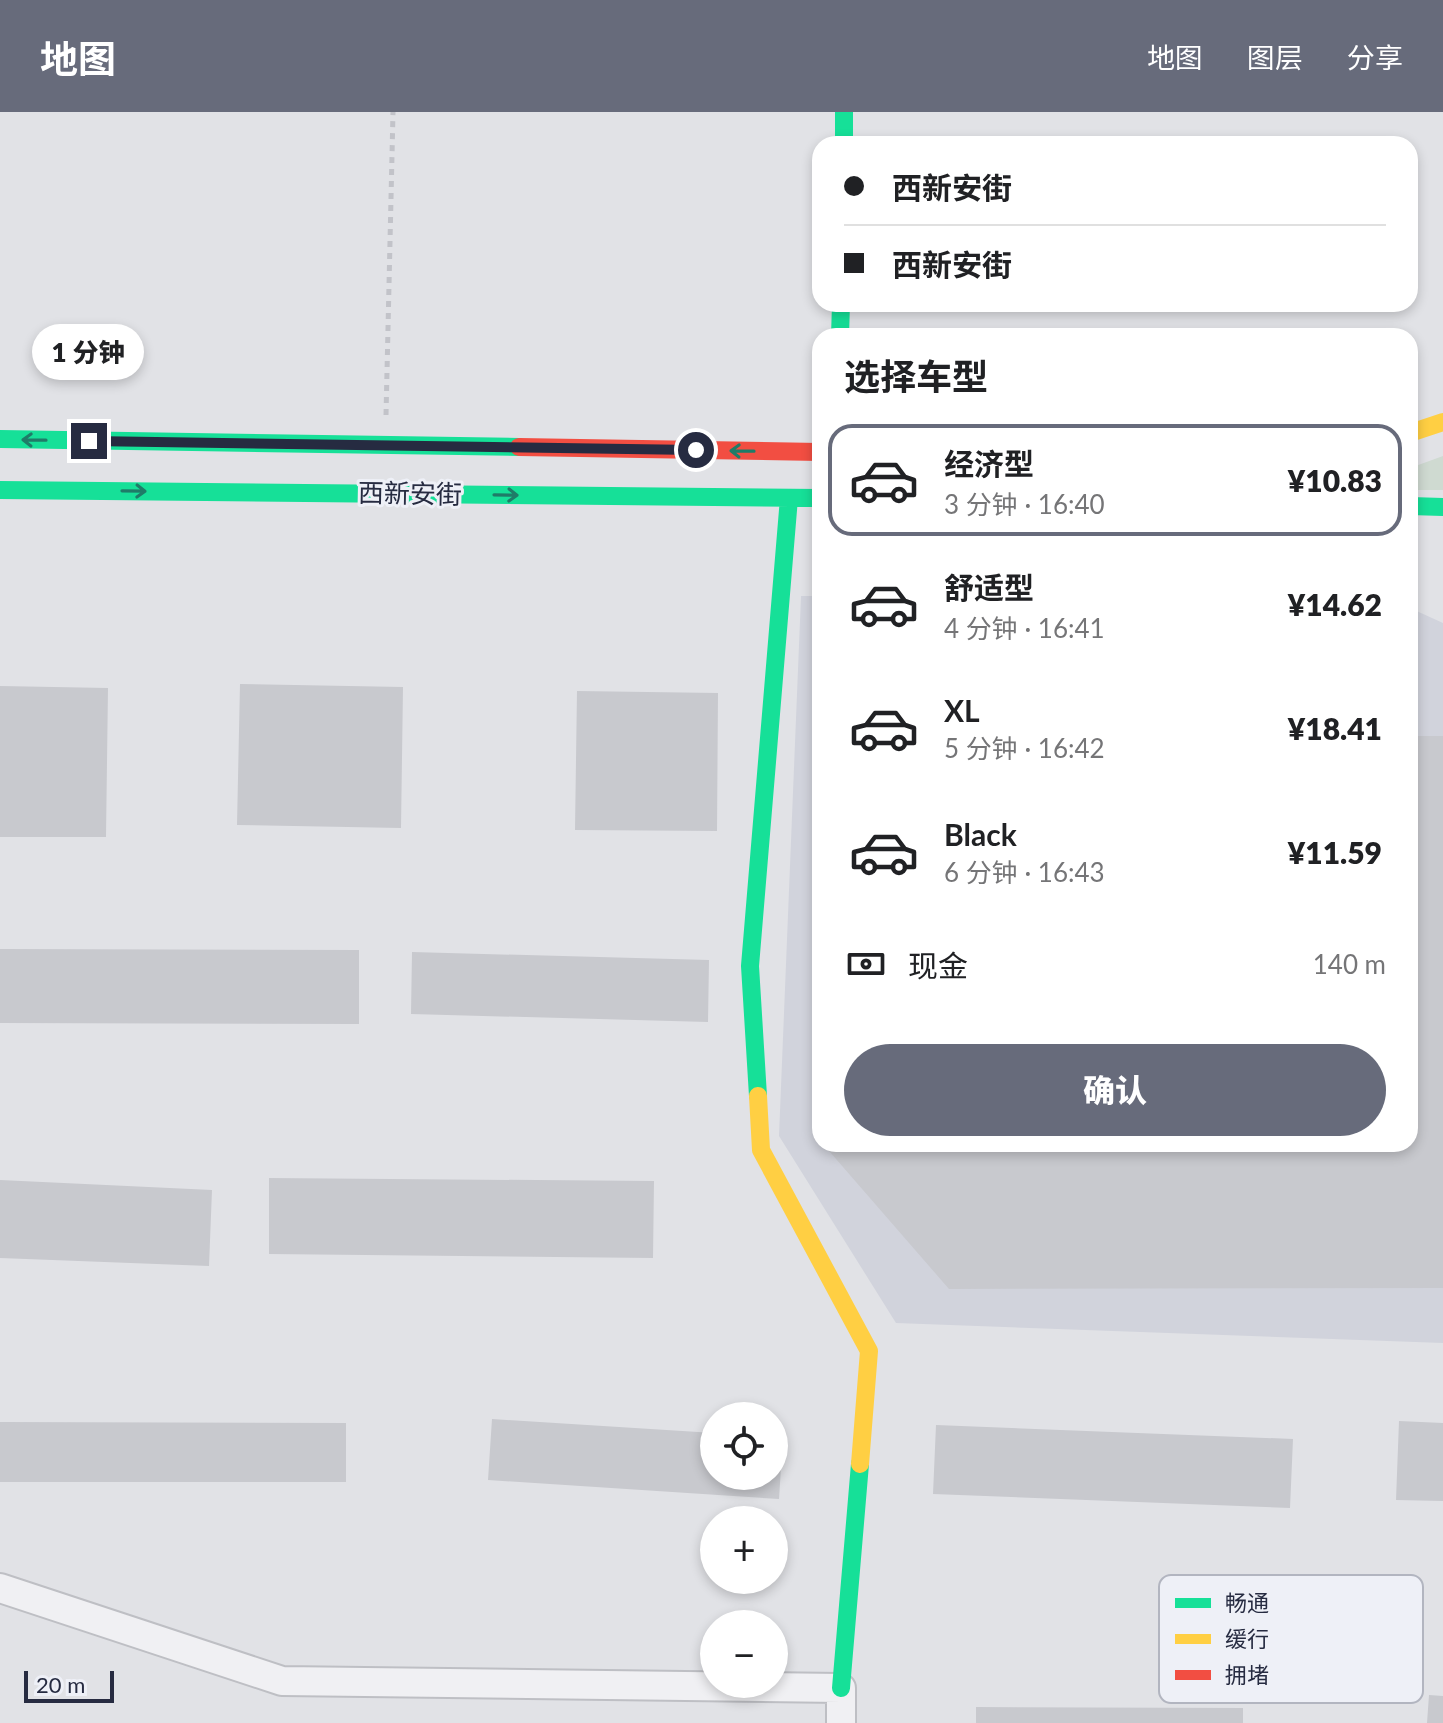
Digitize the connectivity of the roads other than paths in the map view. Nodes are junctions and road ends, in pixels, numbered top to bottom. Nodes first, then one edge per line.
1 (844, 112) edge
2 (844, 136) edge
3 (1443, 422) edge
4 (1418, 430) edge
5 (0, 439) edge
6 (812, 452) edge
7 (0, 490) edge
8 (789, 498) junction
9 (812, 498) edge
10 (1418, 506) edge
11 (1443, 507) edge
12 (0, 1588) edge
13 (841, 1688) junction
14 (841, 1723) edge

1 - 2 main road
3 - 4 main road
6 -> 5 main road, 西新安街
7 -> 8 main road, 西新安街
8 - 9 main road, 西新安街
8 - 13 main road
10 - 11 main road
12 - 13 street
13 - 14 street

